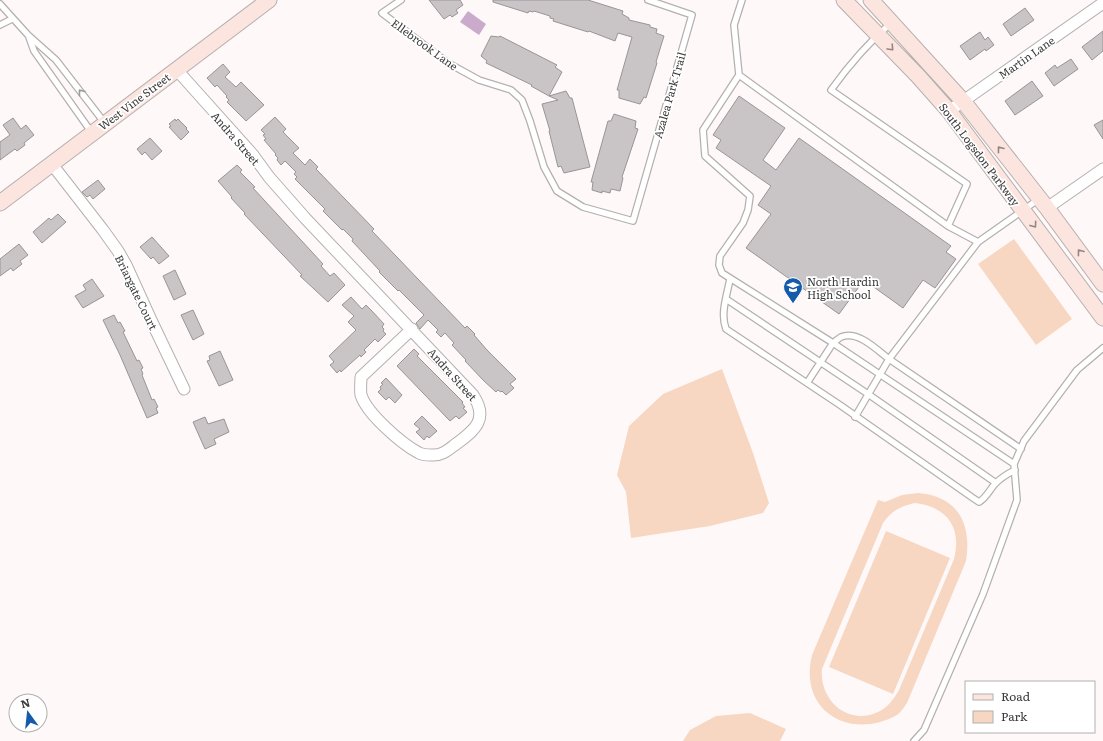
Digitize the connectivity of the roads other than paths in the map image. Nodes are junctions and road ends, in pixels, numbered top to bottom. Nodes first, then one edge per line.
1 (269, 0) edge
2 (401, 0) edge
3 (648, 0) edge
4 (742, 0) edge
5 (844, 0) edge
6 (871, 0) edge
7 (1103, 3) edge
8 (0, 4) edge
9 (12, 19) junction
10 (892, 22) junction
11 (0, 25) edge
12 (878, 34) junction
13 (28, 35) junction
14 (176, 69) junction
15 (739, 75) junction
16 (963, 101) junction
17 (949, 111) junction
18 (105, 123) junction
19 (92, 133) junction
20 (51, 163) junction
21 (1103, 169) edge
22 (0, 202) edge
23 (1043, 204) junction
24 (1022, 210) junction
25 (633, 220) joint
26 (948, 226) junction
27 (978, 242) junction
28 (730, 279) junction
29 (1103, 284) edge
30 (726, 299) junction
31 (1103, 318) edge
32 (412, 329) junction
33 (833, 343) junction
34 (1103, 348) edge
35 (889, 359) junction
36 (821, 363) junction
37 (880, 375) junction
38 (807, 383) junction
39 (184, 389) dead end
40 (868, 394) junction
41 (855, 417) junction
42 (1022, 448) junction
43 (1014, 467) junction
44 (996, 483) junction
45 (914, 741) edge

1 - 14 main road, West Vine Street
2 - 25 lane, Ellebrook Lane
3 - 25 lane, Azalea Park Trail
4 - 15 lane
5 - 12 main road, South Logsdon Parkway
6 - 10 main road, South Logsdon Parkway
7 - 16 street, Martin Lane
8 - 9 lane
9 - 11 lane
9 - 13 lane
10 - 12 lane
10 - 16 main road, South Logsdon Parkway
12 -> 17 main road, South Logsdon Parkway
12 - 26 lane
18 -> 13 lane
13 - 19 lane
14 - 18 main road, West Vine Street
14 - 32 street, Andra Street
15 - 26 lane
15 - 28 lane
16 - 17 street, Martin Lane
23 -> 16 main road, South Logsdon Parkway
17 - 24 main road, South Logsdon Parkway
18 - 19 main road, West Vine Street
19 - 20 main road, West Vine Street
20 - 22 main road, West Vine Street
20 - 39 street, Briargate Court
21 - 23 street
23 - 24 lane
29 -> 23 main road, South Logsdon Parkway
24 - 27 lane
24 -> 31 main road, South Logsdon Parkway
26 - 27 lane
27 - 35 lane
28 - 30 lane
28 - 33 lane
30 - 36 lane
30 - 38 lane
32 - 32 street, Andra Street
33 - 35 lane
33 - 36 lane
33 - 37 lane
34 - 42 lane
35 - 37 lane
35 - 42 lane
36 - 38 lane
36 - 40 lane
37 - 40 lane
37 - 43 lane
38 - 41 lane
40 - 41 lane
40 - 44 lane
41 - 44 lane
42 - 43 lane
43 - 44 lane
43 - 45 lane

